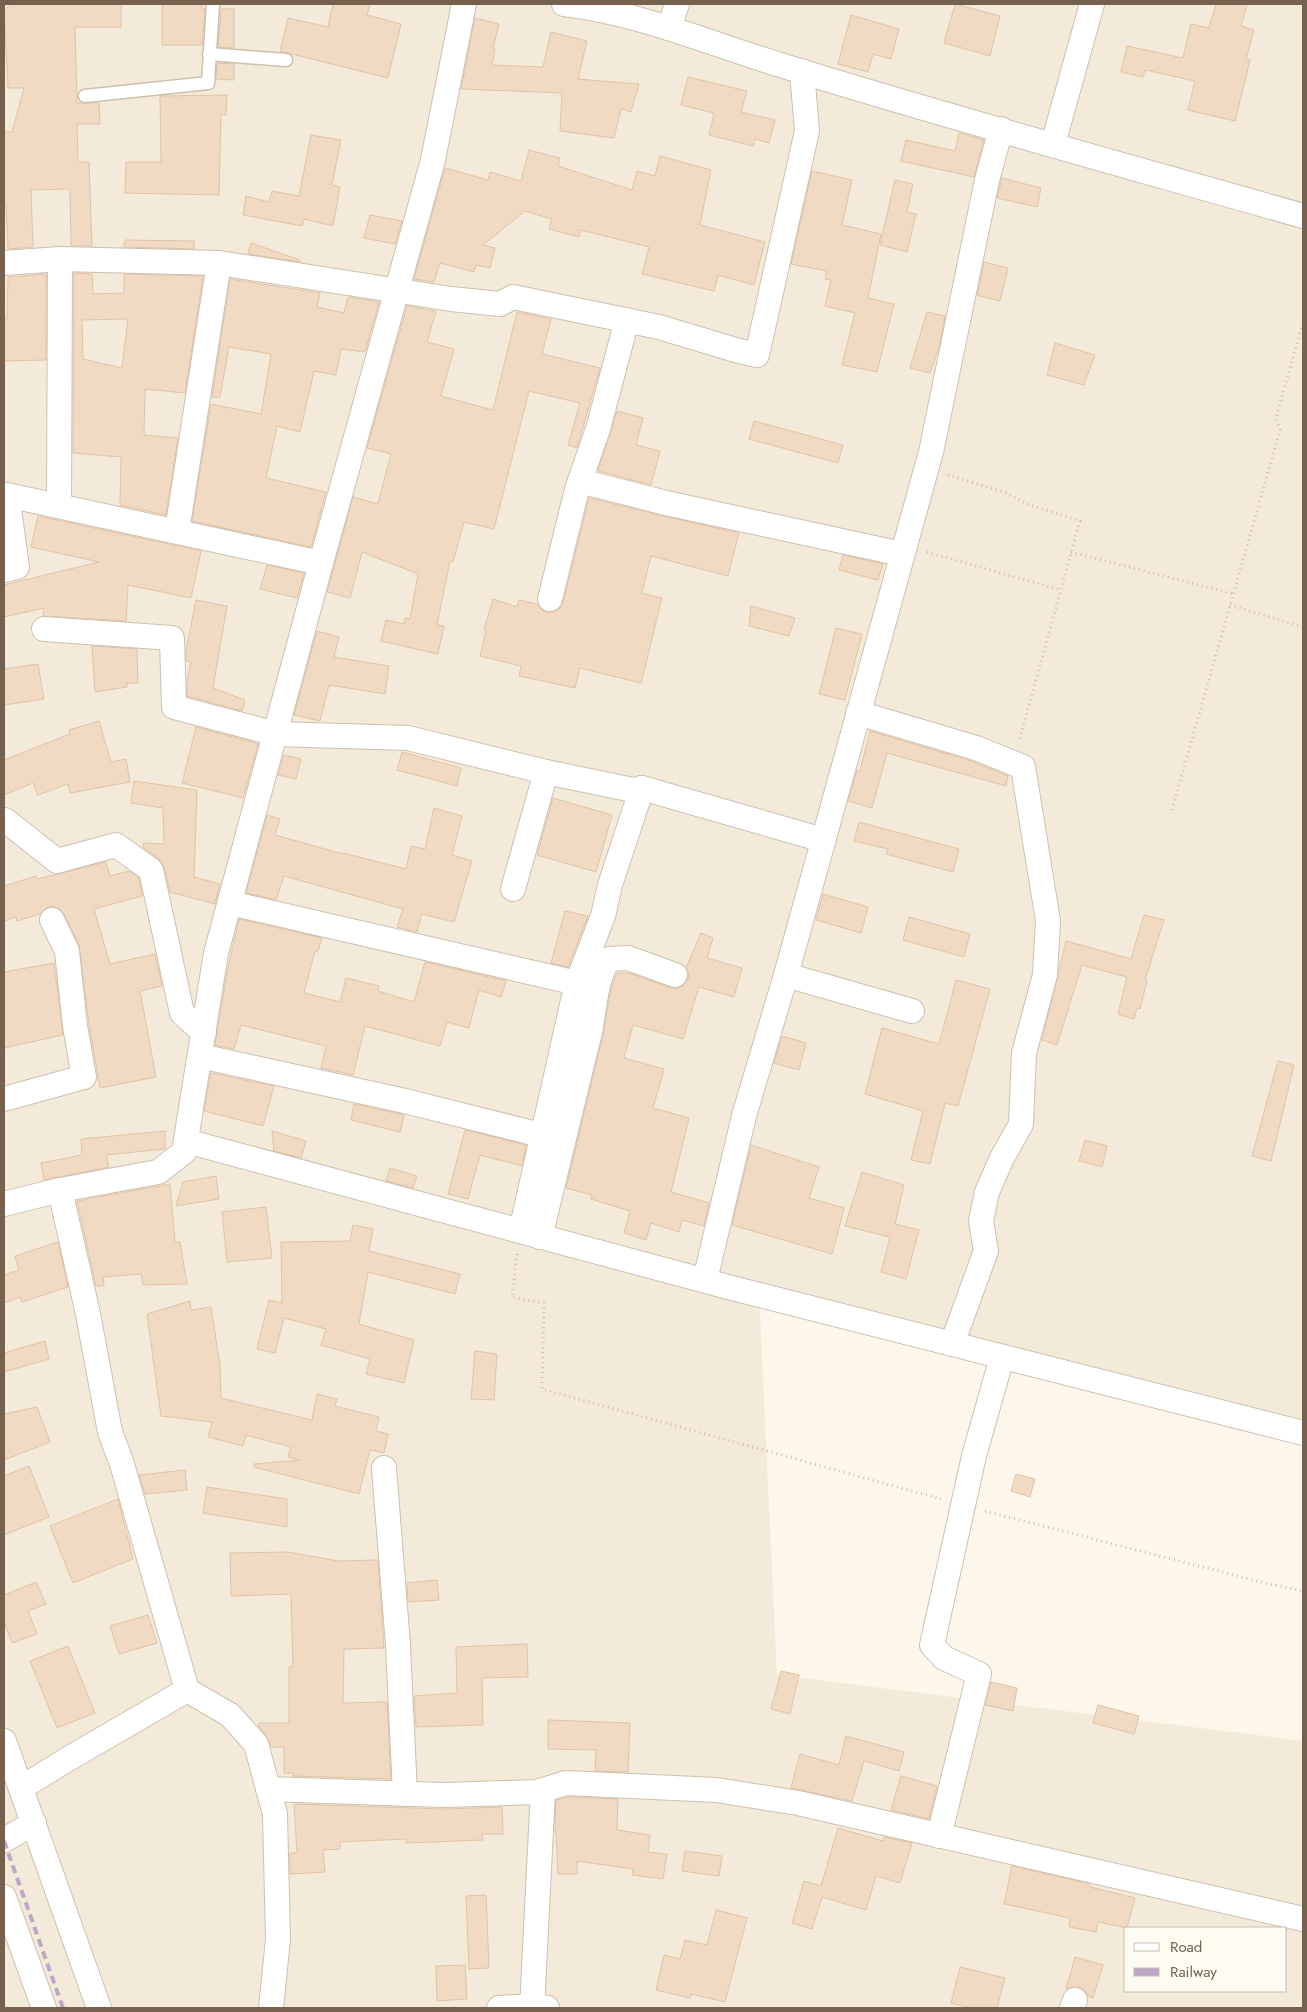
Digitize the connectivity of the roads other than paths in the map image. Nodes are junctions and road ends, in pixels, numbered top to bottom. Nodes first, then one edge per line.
1 (212, 4) edge
2 (464, 4) edge
3 (564, 4) edge
4 (677, 4) edge
5 (1092, 4) edge
6 (669, 28) junction
7 (209, 54) junction
8 (286, 60) dead end
9 (802, 71) junction
10 (85, 96) dead end
11 (1001, 129) junction
12 (1053, 144) junction
13 (1303, 216) edge
14 (60, 260) junction
15 (4, 263) edge
16 (219, 263) junction
17 (396, 290) junction
18 (627, 320) junction
19 (580, 481) junction
20 (58, 506) junction
21 (177, 531) junction
22 (903, 550) junction
23 (321, 564) junction
24 (4, 570) edge
25 (550, 598) dead end
26 (44, 629) dead end
27 (858, 712) junction
28 (276, 734) junction
29 (546, 772) junction
30 (642, 788) junction
31 (5, 820) edge
32 (823, 840) junction
33 (513, 889) dead end
34 (230, 903) junction
35 (52, 920) dead end
36 (676, 975) dead end
37 (786, 976) junction
38 (577, 984) junction
39 (912, 1011) dead end
40 (204, 1033) junction
41 (200, 1056) junction
42 (4, 1099) edge
43 (541, 1135) junction
44 (186, 1141) junction
45 (60, 1190) junction
46 (4, 1204) edge
47 (530, 1234) junction
48 (705, 1280) junction
49 (952, 1344) junction
50 (1002, 1356) junction
51 (1303, 1433) edge
52 (384, 1468) dead end
53 (186, 1690) junction
54 (4, 1741) edge
55 (22, 1788) junction
56 (268, 1789) junction
57 (543, 1790) junction
58 (404, 1794) junction
59 (34, 1823) junction
60 (939, 1836) junction
61 (4, 1840) edge
62 (4, 1897) edge
63 (1303, 1919) edge
64 (44, 2008) edge
65 (98, 2008) edge
66 (271, 2008) edge
67 (499, 2008) edge
68 (537, 2008) edge

1 - 7 lane
2 - 17 street
3 - 6 street
4 - 6 street
5 - 12 street
6 - 9 street
7 - 8 lane
7 - 10 lane
9 - 11 street
9 - 18 street
11 - 12 street
11 - 22 street
12 - 13 street
14 - 15 street
14 - 16 street
14 - 20 street
16 - 17 street
16 - 21 street
17 - 18 street
17 - 23 street
18 - 19 street
19 - 22 street
19 - 25 street
20 - 21 street
20 - 24 street
21 - 23 street
22 - 27 street
23 - 28 street
26 - 28 street
27 - 32 street
27 - 49 street
28 - 29 street
28 - 34 street
29 - 30 street
29 - 33 street
30 - 32 street
30 - 38 street
31 - 40 street
32 - 37 street
34 - 38 street
34 - 40 street
35 - 42 street
36 - 47 street
37 - 39 street
37 - 48 street
38 - 43 street
40 - 41 street
41 - 43 street
41 - 44 street
43 - 47 street
44 - 45 street
44 - 47 street
45 - 46 street
45 - 53 street
47 - 48 street
48 - 49 street
49 - 50 street
50 - 51 street
50 - 60 street
52 - 58 street
53 - 55 street
53 - 56 street
54 - 55 street
55 - 59 street
56 - 58 street
56 - 66 street
57 - 58 street
57 - 60 street
57 - 68 street
59 - 61 street
59 - 65 street
60 - 63 street
62 - 64 street
67 - 68 street

